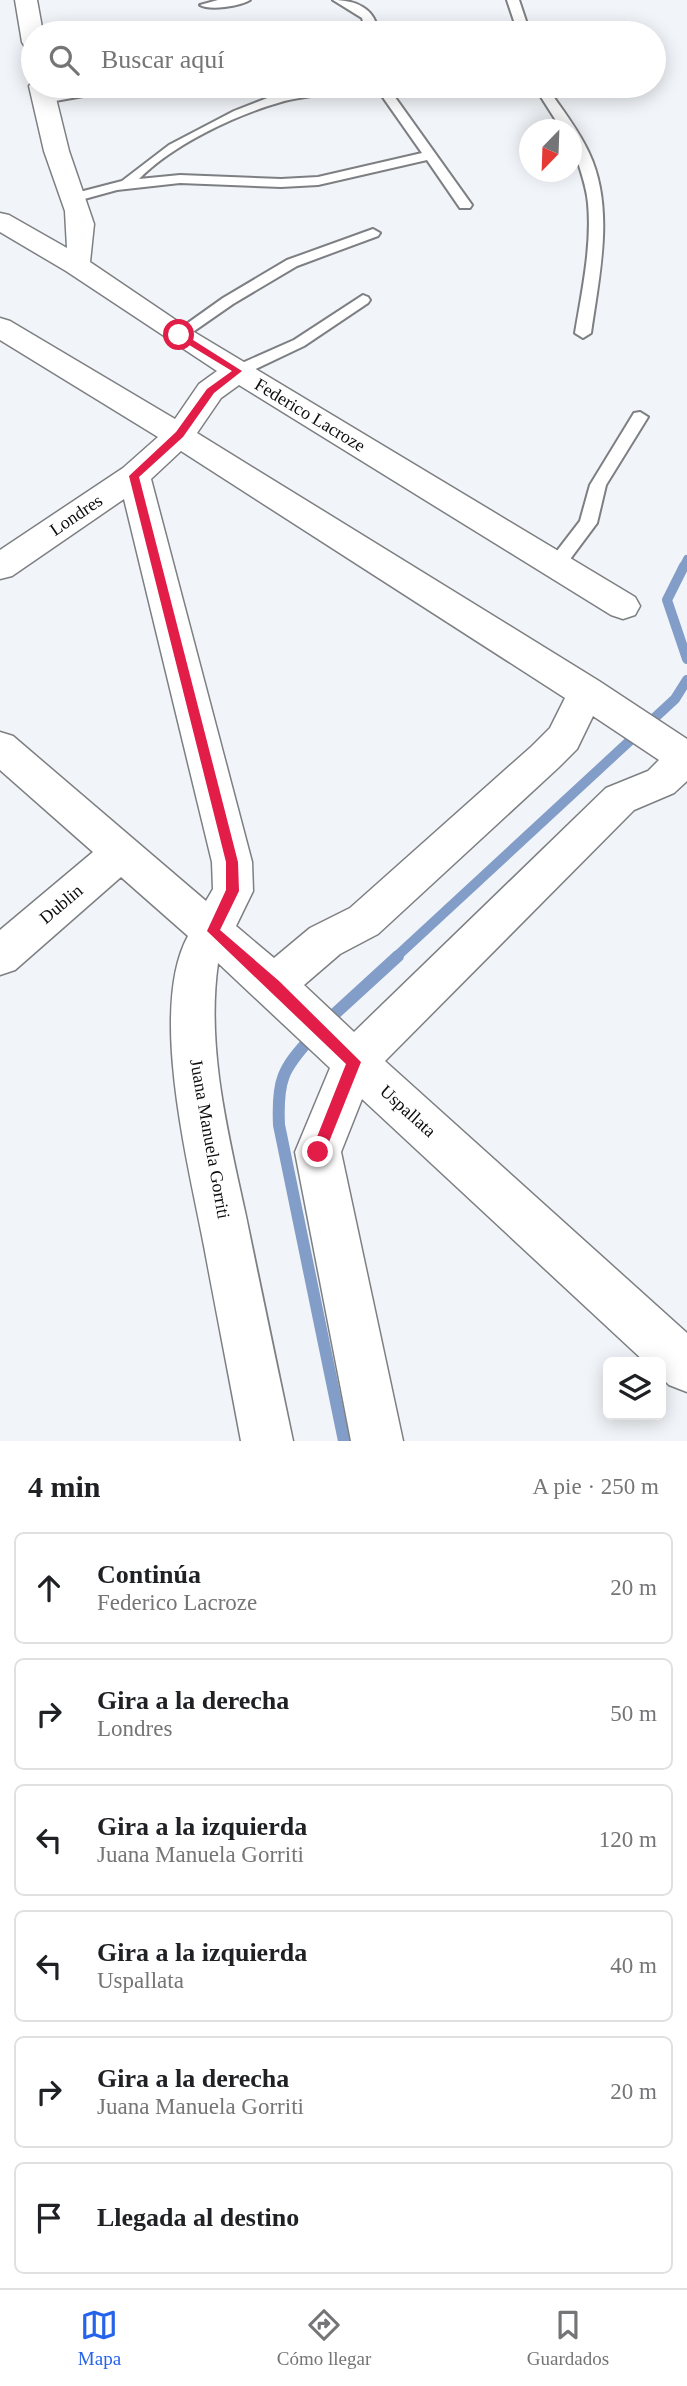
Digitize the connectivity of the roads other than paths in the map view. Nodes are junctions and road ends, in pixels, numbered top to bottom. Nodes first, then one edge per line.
1 (244, 0) edge
2 (339, 0) edge
3 (513, 0) edge
4 (206, 5) dead end
5 (371, 21) edge
6 (520, 21) edge
7 (44, 98) edge
8 (282, 98) edge
9 (390, 98) edge
10 (548, 98) edge
11 (562, 119) edge
12 (582, 148) edge
13 (431, 155) junction
14 (126, 185) junction
15 (77, 197) junction
16 (465, 205) dead end
17 (0, 220) edge
18 (373, 233) dead end
19 (76, 265) junction
20 (363, 299) dead end
21 (0, 327) edge
22 (583, 333) dead end
23 (179, 335) junction
24 (238, 371) junction
25 (640, 417) dead end
26 (180, 435) junction
27 (134, 476) junction
28 (556, 565) junction
29 (0, 567) edge
30 (623, 606) dead end
31 (592, 695) junction
32 (0, 747) edge
33 (686, 758) edge
34 (122, 852) junction
35 (213, 931) junction
36 (0, 956) edge
37 (289, 1000) junction
38 (345, 1053) junction
39 (687, 1367) edge
40 (267, 1441) edge
41 (377, 1441) edge

1 - 4 lane
2 - 5 lane
3 - 6 lane
7 - 15 street
8 - 14 lane
9 - 13 lane
10 - 11 lane
12 - 22 lane
13 - 14 lane
13 - 16 lane
14 - 15 lane
15 - 19 street
17 - 19 street, Federico Lacroze
18 - 23 lane
19 - 23 street, Federico Lacroze
20 - 24 lane
21 - 26 street
23 - 24 street, Federico Lacroze
24 - 26 street, Londres
24 - 28 street, Federico Lacroze
25 - 28 lane
26 - 27 street, Londres
26 - 31 street
27 - 29 street, Londres
27 - 35 street, Juana Manuela Gorriti
28 - 30 street, Federico Lacroze
31 - 33 street
31 - 37 street
32 - 34 street, Uspallata
33 - 38 street
34 - 35 street, Uspallata
34 - 36 street, Dublin
35 - 37 street, Uspallata
35 - 40 street, Juana Manuela Gorriti
37 - 38 street, Uspallata
38 - 39 street, Uspallata
38 - 41 street

